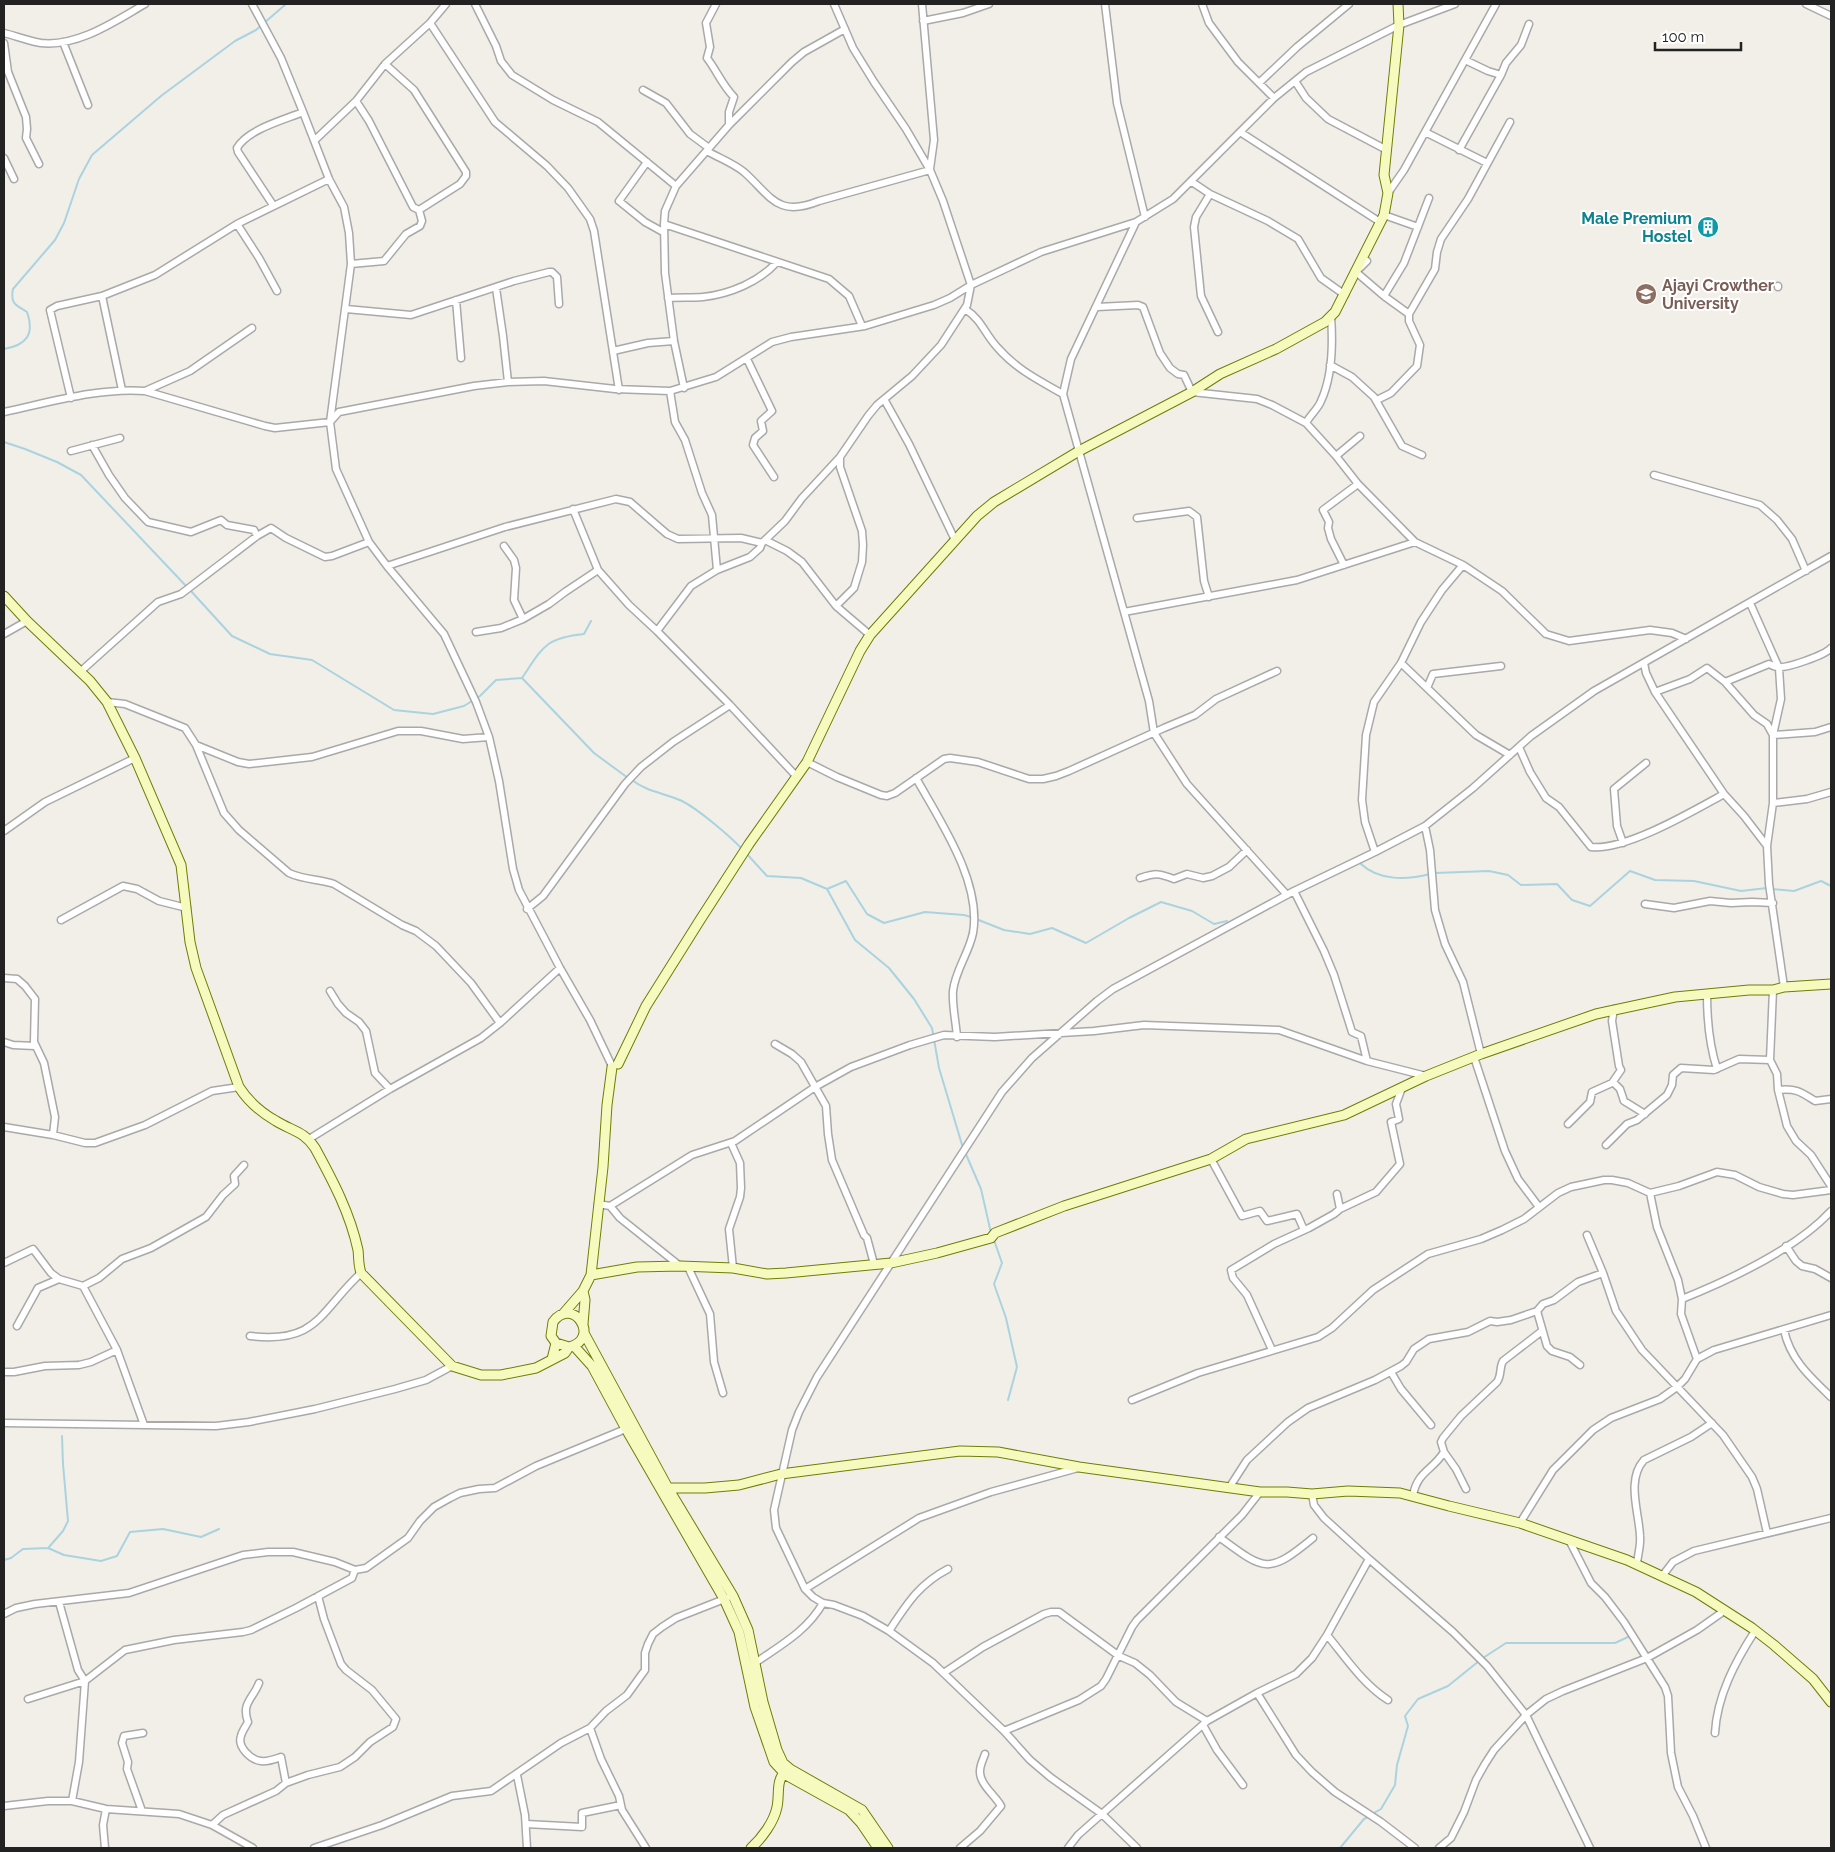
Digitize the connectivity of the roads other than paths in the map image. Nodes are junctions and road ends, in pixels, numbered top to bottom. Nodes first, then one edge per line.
1 (145, 4) edge
2 (252, 4) edge
3 (446, 4) edge
4 (475, 4) edge
5 (716, 4) edge
6 (834, 4) edge
7 (921, 4) edge
8 (989, 4) edge
9 (1105, 4) edge
10 (1202, 4) edge
11 (1349, 4) edge
12 (1398, 4) edge
13 (1455, 4) edge
14 (1496, 4) edge
15 (1806, 4) edge
16 (1831, 16) edge
17 (923, 21) junction
18 (430, 23) junction
19 (1529, 24) dead end
20 (1399, 25) junction
21 (845, 29) junction
22 (4, 33) edge
23 (62, 42) junction
24 (4, 43) edge
25 (1465, 60) junction
26 (385, 64) junction
27 (1501, 75) junction
28 (1295, 81) junction
29 (1259, 83) junction
30 (643, 90) dead end
31 (1274, 98) junction
32 (356, 100) junction
33 (88, 105) dead end
34 (303, 112) junction
35 (1510, 122) dead end
36 (729, 125) junction
37 (1240, 132) junction
38 (1425, 132) junction
39 (315, 140) junction
40 (1385, 149) junction
41 (708, 150) junction
42 (1460, 150) junction
43 (4, 158) edge
44 (647, 162) junction
45 (1487, 163) junction
46 (39, 164) dead end
47 (930, 170) junction
48 (14, 179) dead end
49 (329, 179) junction
50 (1192, 182) junction
51 (676, 186) junction
52 (1388, 193) junction
53 (1210, 194) junction
54 (1429, 198) dead end
55 (273, 205) junction
56 (419, 210) junction
57 (1145, 217) junction
58 (1382, 218) junction
59 (1136, 222) junction
60 (237, 224) junction
61 (664, 224) junction
62 (1418, 227) junction
63 (663, 232) junction
64 (1367, 261) dead end
65 (777, 262) junction
66 (351, 264) junction
67 (1356, 272) junction
68 (971, 285) junction
69 (496, 288) junction
70 (277, 291) dead end
71 (1345, 295) junction
72 (102, 296) junction
73 (1384, 296) junction
74 (668, 298) junction
75 (456, 300) junction
76 (559, 304) dead end
77 (1097, 307) junction
78 (346, 309) junction
79 (965, 309) junction
80 (1409, 314) junction
81 (1331, 316) junction
82 (862, 326) junction
83 (252, 328) dead end
84 (1218, 332) dead end
85 (674, 341) junction
86 (613, 351) junction
87 (461, 358) dead end
88 (747, 359) junction
89 (1330, 365) junction
90 (508, 382) junction
91 (684, 388) junction
92 (122, 390) junction
93 (619, 390) junction
94 (670, 391) junction
95 (145, 392) junction
96 (1192, 392) junction
97 (1063, 394) junction
98 (71, 398) junction
99 (884, 400) junction
100 (1377, 400) junction
101 (4, 412) edge
102 (330, 422) junction
103 (1306, 423) junction
104 (1360, 436) dead end
105 (120, 438) dead end
106 (92, 445) junction
107 (71, 451) dead end
108 (1079, 451) junction
109 (1422, 455) dead end
110 (1336, 456) junction
111 (840, 457) junction
112 (1654, 475) dead end
113 (774, 477) dead end
114 (1358, 484) junction
115 (573, 509) junction
116 (1137, 518) dead end
117 (257, 536) junction
118 (715, 538) junction
119 (956, 540) junction
120 (764, 541) junction
121 (369, 542) junction
122 (1415, 542) junction
123 (504, 546) dead end
124 (1831, 556) edge
125 (1344, 565) junction
126 (1463, 565) junction
127 (387, 566) junction
128 (598, 570) junction
129 (717, 570) junction
130 (1806, 571) junction
131 (4, 596) edge
132 (1209, 596) junction
133 (1750, 603) junction
134 (836, 606) junction
135 (1124, 612) junction
136 (523, 619) junction
137 (27, 621) junction
138 (657, 630) junction
139 (476, 632) dead end
140 (4, 634) edge
141 (870, 635) junction
142 (1686, 639) junction
143 (1831, 648) edge
144 (1401, 663) junction
145 (1644, 663) junction
146 (1501, 666) dead end
147 (1779, 668) junction
148 (1277, 671) dead end
149 (80, 672) junction
150 (1725, 682) junction
151 (1427, 688) junction
152 (1655, 692) junction
153 (107, 702) junction
154 (730, 705) junction
155 (1831, 727) edge
156 (1154, 733) junction
157 (1773, 735) junction
158 (489, 737) junction
159 (196, 745) junction
160 (1519, 747) junction
161 (1510, 755) junction
162 (135, 758) junction
163 (807, 762) junction
164 (1646, 763) dead end
165 (797, 777) junction
166 (916, 778) junction
167 (1831, 792) edge
168 (1724, 794) junction
169 (1773, 803) junction
170 (1425, 826) junction
171 (4, 831) edge
172 (1623, 844) junction
173 (1768, 846) junction
174 (1247, 850) junction
175 (1375, 852) junction
176 (1140, 878) dead end
177 (1294, 891) junction
178 (1287, 895) junction
179 (1773, 903) junction
180 (1645, 904) dead end
181 (187, 908) junction
182 (527, 909) junction
183 (61, 920) dead end
184 (560, 968) junction
185 (4, 978) edge
186 (1831, 984) edge
187 (1784, 988) junction
188 (1774, 990) junction
189 (330, 992) dead end
190 (1707, 994) junction
191 (1614, 1009) junction
192 (500, 1023) junction
193 (1061, 1032) junction
194 (957, 1037) junction
195 (4, 1042) edge
196 (775, 1044) dead end
197 (35, 1046) junction
198 (1478, 1055) junction
199 (1770, 1060) junction
200 (1367, 1061) junction
201 (614, 1063) junction
202 (1717, 1069) junction
203 (1426, 1076) junction
204 (1613, 1082) junction
205 (239, 1087) junction
206 (815, 1088) junction
207 (1402, 1088) junction
208 (390, 1089) junction
209 (1778, 1090) junction
210 (1831, 1099) edge
211 (1645, 1114) junction
212 (1568, 1124) dead end
213 (4, 1127) edge
214 (53, 1135) junction
215 (309, 1140) junction
216 (731, 1143) junction
217 (1606, 1146) dead end
218 (1211, 1159) junction
219 (244, 1165) dead end
220 (1831, 1186) edge
221 (1831, 1190) edge
222 (1650, 1193) junction
223 (1337, 1194) dead end
224 (598, 1204) junction
225 (610, 1206) junction
226 (1538, 1208) junction
227 (1340, 1209) junction
228 (1831, 1211) edge
229 (1304, 1230) junction
230 (1587, 1235) dead end
231 (1786, 1246) junction
232 (4, 1263) edge
233 (891, 1263) junction
234 (874, 1264) junction
235 (684, 1267) junction
236 (733, 1268) junction
237 (361, 1273) junction
238 (1603, 1273) junction
239 (591, 1275) junction
240 (1831, 1278) edge
241 (59, 1279) junction
242 (83, 1286) junction
243 (583, 1291) junction
244 (1682, 1299) junction
245 (1536, 1311) junction
246 (564, 1314) junction
247 (1831, 1315) edge
248 (17, 1326) dead end
249 (584, 1329) junction
250 (1784, 1330) junction
251 (1542, 1331) junction
252 (250, 1336) dead end
253 (556, 1344) junction
254 (571, 1347) junction
255 (117, 1350) junction
256 (1272, 1350) junction
257 (552, 1359) junction
258 (1697, 1359) junction
259 (1580, 1365) dead end
260 (452, 1366) junction
261 (4, 1372) edge
262 (1391, 1372) junction
263 (1677, 1387) junction
264 (723, 1393) dead end
265 (1831, 1397) edge
266 (1132, 1400) dead end
267 (4, 1423) edge
268 (1712, 1423) junction
269 (144, 1425) junction
270 (1431, 1425) dead end
271 (630, 1427) junction
272 (1444, 1452) junction
273 (1079, 1467) junction
274 (654, 1469) junction
275 (781, 1474) junction
276 (668, 1488) junction
277 (1229, 1488) junction
278 (1466, 1488) dead end
279 (1260, 1492) junction
280 (1312, 1494) junction
281 (1413, 1495) junction
282 (1831, 1518) edge
283 (1520, 1523) junction
284 (1767, 1533) junction
285 (1219, 1537) junction
286 (1313, 1538) dead end
287 (1569, 1540) junction
288 (1369, 1559) junction
289 (1637, 1563) junction
290 (948, 1569) dead end
291 (355, 1570) junction
292 (1663, 1575) junction
293 (805, 1589) junction
294 (318, 1596) junction
295 (729, 1597) junction
296 (59, 1602) junction
297 (823, 1604) junction
298 (1724, 1611) junction
299 (4, 1614) edge
300 (889, 1631) junction
301 (1755, 1631) junction
302 (1327, 1635) junction
303 (1119, 1656) junction
304 (1647, 1658) junction
305 (755, 1663) junction
306 (945, 1672) junction
307 (85, 1681) junction
308 (259, 1683) dead end
309 (1257, 1693) junction
310 (28, 1699) dead end
311 (1388, 1700) dead end
312 (1831, 1702) edge
313 (1526, 1715) junction
314 (1205, 1723) junction
315 (590, 1728) junction
316 (1004, 1730) junction
317 (143, 1733) dead end
318 (1716, 1733) dead end
319 (985, 1754) dead end
320 (786, 1770) junction
321 (517, 1775) junction
322 (286, 1784) junction
323 (1243, 1785) dead end
324 (72, 1802) junction
325 (621, 1805) junction
326 (4, 1806) edge
327 (106, 1809) junction
328 (142, 1811) junction
329 (1102, 1814) junction
330 (526, 1824) junction
331 (212, 1825) junction
332 (105, 1848) edge
333 (253, 1848) edge
334 (314, 1848) edge
335 (527, 1848) edge
336 (646, 1848) edge
337 (751, 1848) edge
338 (878, 1848) edge
339 (888, 1848) edge
340 (960, 1848) edge
341 (1068, 1848) edge
342 (1137, 1848) edge
343 (1415, 1848) edge
344 (1439, 1848) edge
345 (1590, 1848) edge
346 (1706, 1848) edge

1 - 23 street
2 - 34 street
3 - 18 street
4 - 44 street
5 - 36 street
6 - 21 street
7 - 17 street
8 - 17 street
9 - 57 street
10 - 29 street
11 - 29 street
12 - 20 street
13 - 20 street
14 - 25 street
15 - 16 street
17 - 47 street
18 - 26 street
18 - 86 street
19 - 27 street
20 - 28 street
20 - 40 street
21 - 36 street
21 - 47 street
22 - 23 street
23 - 33 street
24 - 46 street
25 - 27 street
25 - 38 street
26 - 32 street
26 - 56 street
27 - 42 street
28 - 31 street
28 - 40 street
29 - 31 street
30 - 41 street
31 - 37 street
32 - 39 street
32 - 56 street
34 - 39 street
34 - 55 street
35 - 45 street
36 - 41 street
37 - 50 street
37 - 58 street
38 - 42 street
38 - 52 street
39 - 49 street
40 - 52 street
41 - 47 street
41 - 51 street
42 - 45 street
43 - 48 street
44 - 51 street
44 - 63 street
45 - 80 street
47 - 68 street
49 - 55 street
49 - 66 street
50 - 53 street
50 - 57 street
51 - 61 street
52 - 58 street
53 - 71 street
53 - 84 street
54 - 62 street
55 - 60 street
56 - 66 street
57 - 59 street
58 - 62 street
58 - 67 street
59 - 68 street
59 - 77 street
60 - 70 street
60 - 72 street
61 - 63 street
61 - 65 street
62 - 73 street
63 - 74 street
64 - 67 street
65 - 74 street
65 - 82 street
66 - 78 street
67 - 71 street
67 - 73 street
68 - 79 street
68 - 82 street
69 - 75 street
69 - 76 street
69 - 90 street
71 - 81 street
72 - 92 street
72 - 98 street
73 - 80 street
74 - 85 street
75 - 78 street
75 - 87 street
77 - 96 street
77 - 97 street
78 - 102 street
79 - 97 street
79 - 99 street
80 - 100 street
81 - 89 street
81 - 96 street
82 - 88 street
83 - 95 street
85 - 86 street
85 - 91 street
86 - 93 street
88 - 91 street
88 - 113 street
89 - 100 street
89 - 103 street
90 - 93 street
90 - 102 street
91 - 94 street
92 - 95 street
92 - 98 street
93 - 94 street
94 - 118 street
95 - 102 street
96 - 103 street
96 - 108 street
97 - 108 street
98 - 101 street
99 - 111 street
99 - 119 street
100 - 109 street
102 - 121 street
103 - 110 street
104 - 110 street
105 - 106 street
106 - 107 street
106 - 117 street
108 - 119 street
108 - 135 street
110 - 114 street
111 - 120 street
111 - 134 street
112 - 130 street
114 - 122 street
114 - 125 street
115 - 118 street
115 - 127 street
115 - 128 street
116 - 132 street
117 - 121 street
117 - 149 street
118 - 120 street
118 - 129 street
119 - 141 street
120 - 129 street
120 - 134 street
121 - 127 street
122 - 125 street
122 - 126 street
123 - 136 street
124 - 130 street
125 - 132 street
126 - 142 street
126 - 144 street
127 - 158 street
128 - 136 street
128 - 138 street
129 - 138 street
130 - 133 street
131 - 137 street
132 - 135 street
133 - 142 street
133 - 147 street
134 - 141 street
135 - 156 street
136 - 139 street
137 - 140 street
137 - 149 street
138 - 154 street
141 - 163 street
142 - 145 street
143 - 147 street
144 - 151 street
144 - 175 street
145 - 152 street
145 - 160 street
146 - 151 street
147 - 150 street
147 - 157 street
148 - 156 street
149 - 153 street
150 - 152 street
150 - 157 street
151 - 161 street
152 - 168 street
153 - 159 street
153 - 162 street
154 - 165 street
154 - 182 street
155 - 157 street
156 - 166 street
156 - 174 street
157 - 169 street
158 - 159 street
158 - 182 street
159 - 192 street
160 - 161 street
160 - 172 street
161 - 170 street
162 - 171 street
162 - 181 street
163 - 165 street
163 - 166 street
164 - 172 street
165 - 201 street
166 - 194 street
167 - 169 street
168 - 172 street
168 - 173 street
169 - 173 street
170 - 175 street
170 - 198 street
173 - 179 street
174 - 176 street
174 - 178 street
175 - 177 street
177 - 178 street
177 - 200 street
178 - 193 street
179 - 180 street
179 - 187 street
181 - 183 street
181 - 205 street
182 - 184 street
184 - 192 street
184 - 201 street
185 - 197 street
186 - 187 street
187 - 188 street
188 - 190 street
188 - 199 street
189 - 208 street
190 - 191 street
190 - 202 street
191 - 198 street
191 - 204 street
192 - 208 street
193 - 194 street
193 - 200 street
193 - 233 street
194 - 206 street
195 - 197 street
196 - 206 street
197 - 214 street
198 - 203 street
198 - 226 street
199 - 202 street
199 - 209 street
200 - 203 street
201 - 224 street
202 - 211 street
203 - 207 street
204 - 211 street
204 - 212 street
205 - 214 street
205 - 215 street
206 - 216 street
206 - 234 street
207 - 218 street
207 - 227 street
208 - 215 street
209 - 210 street
209 - 220 street
211 - 217 street
213 - 214 street
215 - 237 street
216 - 225 street
216 - 236 street
218 - 229 street
218 - 233 street
219 - 242 street
221 - 222 street
222 - 226 street
222 - 244 street
223 - 227 street
224 - 225 street
224 - 239 street
225 - 235 street
226 - 256 street
227 - 229 street
228 - 231 street
229 - 256 street
230 - 238 street
231 - 240 street
231 - 244 street
232 - 241 street
233 - 234 street
233 - 275 street
234 - 236 street
235 - 236 street
235 - 239 street
235 - 264 street
237 - 252 street
237 - 260 street
238 - 245 street
238 - 263 street
239 - 243 street
241 - 242 street
241 - 248 street
242 - 255 street
243 - 246 street
243 - 249 street
244 - 258 street
245 - 251 street
245 - 262 street
246 - 249 street
246 - 253 street
247 - 250 street
249 - 254 street
249 - 271 street
250 - 258 street
250 - 265 street
251 - 259 street
251 - 272 street
253 - 254 street
253 - 257 street
254 - 257 street
254 - 271 street
255 - 261 street
255 - 269 street
256 - 266 street
257 - 260 street
258 - 263 street
260 - 269 street
262 - 270 street
262 - 277 street
263 - 268 street
263 - 283 street
267 - 269 street
268 - 284 street
268 - 289 street
271 - 274 street
271 - 291 street
272 - 278 street
272 - 281 street
273 - 275 street
273 - 277 street
273 - 293 street
274 - 276 street
274 - 295 street
275 - 276 street
275 - 293 street
276 - 295 street
277 - 279 street
279 - 280 street
279 - 285 street
280 - 281 street
280 - 288 street
281 - 283 street
282 - 284 street
283 - 287 street
284 - 292 street
285 - 286 street
285 - 303 street
287 - 289 street
287 - 304 street
288 - 302 street
288 - 313 street
289 - 292 street
290 - 300 street
291 - 294 street
291 - 296 street
292 - 298 street
293 - 297 street
294 - 307 street
294 - 322 street
295 - 305 street
295 - 315 street
295 - 320 street
296 - 299 street
296 - 307 street
297 - 300 street
297 - 305 street
298 - 301 street
298 - 304 street
300 - 306 street
301 - 312 street
301 - 318 street
302 - 309 street
302 - 311 street
303 - 306 street
303 - 314 street
303 - 316 street
304 - 313 street
304 - 346 street
305 - 320 street
306 - 316 street
307 - 310 street
307 - 324 street
308 - 322 street
309 - 314 street
309 - 343 street
313 - 344 street
313 - 345 street
314 - 323 street
314 - 329 street
315 - 321 street
315 - 325 street
316 - 329 street
317 - 328 street
319 - 340 street
320 - 337 street
320 - 338 street
320 - 339 street
321 - 330 street
321 - 334 street
322 - 331 street
324 - 326 street
324 - 327 street
325 - 330 street
325 - 336 street
327 - 328 street
327 - 332 street
328 - 331 street
329 - 341 street
329 - 342 street
330 - 335 street
331 - 333 street

